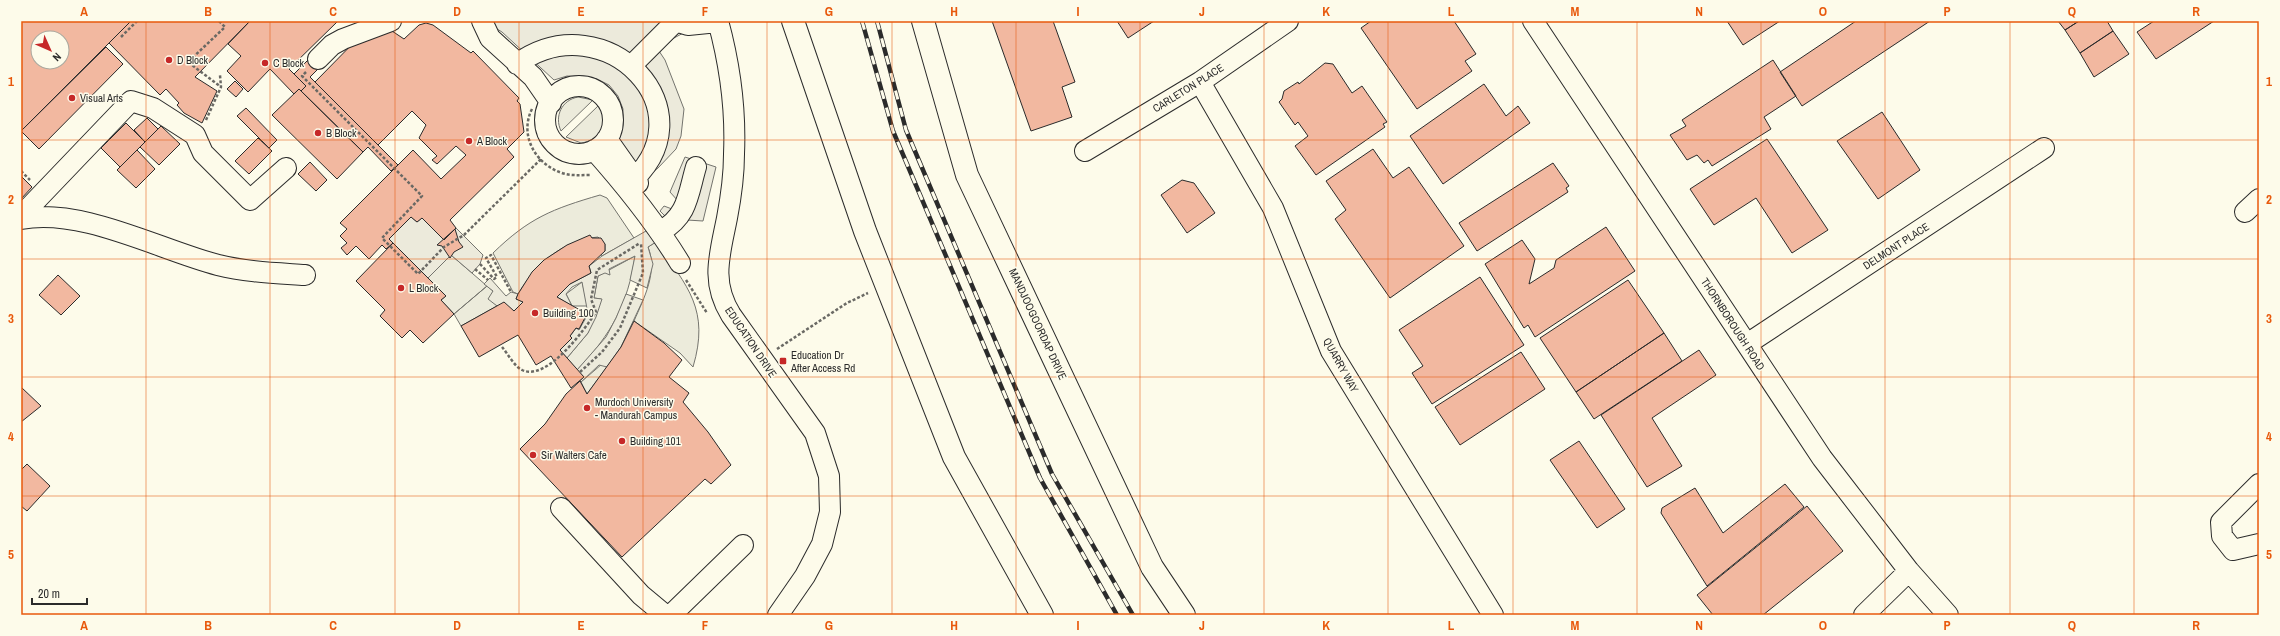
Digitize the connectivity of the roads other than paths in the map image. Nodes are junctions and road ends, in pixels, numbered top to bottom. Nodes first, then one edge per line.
1 (391, 21) edge
2 (483, 21) edge
3 (676, 21) edge
4 (793, 21) edge
5 (923, 21) edge
6 (1288, 21) edge
7 (1533, 21) edge
8 (718, 22) edge
9 (318, 59) road end
10 (522, 59) junction
11 (636, 61) junction
12 (1200, 82) junction
13 (565, 89) junction
14 (542, 105) junction
15 (601, 144) junction
16 (2044, 148) dead end
17 (1085, 151) dead end
18 (696, 167) dead end
19 (286, 168) dead end
20 (631, 182) junction
21 (21, 216) edge
22 (21, 219) edge
23 (659, 232) junction
24 (682, 270) road end
25 (305, 275) dead end
26 (1747, 344) junction
27 (2259, 484) edge
28 (561, 508) dead end
29 (2259, 544) edge
30 (743, 545) dead end
31 (1909, 571) junction
32 (664, 615) edge
33 (671, 615) edge
34 (778, 615) edge
35 (1042, 615) edge
36 (1184, 615) edge
37 (1493, 615) edge
38 (1864, 615) edge
39 (1948, 615) edge

1 - 9 street
2 - 10 street
3 - 8 street
3 - 11 street
4 - 35 highway
5 - 36 highway, MANDJOOGOORDAP DRIVE
6 - 12 street, CARLETON PLACE
7 - 26 street, THORNBOROUGH ROAD
8 - 34 street, EDUCATION DRIVE
10 - 11 street
10 - 13 street
10 - 14 street
11 - 20 street
12 - 17 street, CARLETON PLACE
12 - 37 street, QUARRY WAY
13 - 14 street
13 - 15 street
14 - 15 street
15 - 20 street
16 - 26 street, DELMONT PLACE
18 - 23 street
19 - 21 street
20 - 23 street
22 - 25 street
23 - 24 street
26 - 31 street, THORNBOROUGH ROAD
27 - 29 street
28 - 32 street
30 - 33 street
31 - 38 street
31 - 39 street, THORNBOROUGH ROAD

